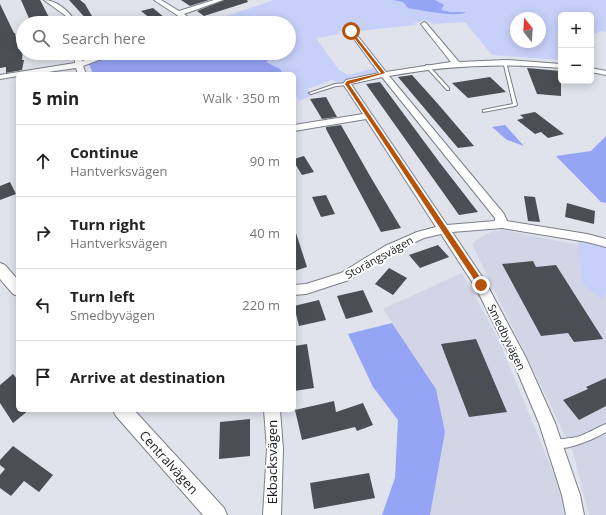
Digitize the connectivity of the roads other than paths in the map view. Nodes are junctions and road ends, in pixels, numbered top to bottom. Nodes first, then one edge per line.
1 (47, 0) edge
2 (157, 0) edge
3 (220, 0) edge
4 (178, 14) junction
5 (70, 16) edge
6 (181, 16) edge
7 (424, 24) dead end
8 (351, 31) dead end
9 (79, 60) edge
10 (94, 60) edge
11 (504, 62) junction
12 (456, 63) junction
13 (79, 65) junction
14 (427, 66) junction
15 (558, 66) edge
16 (594, 71) edge
17 (32, 72) edge
18 (81, 72) edge
19 (383, 73) junction
20 (606, 73) edge
21 (16, 74) edge
22 (0, 77) edge
23 (347, 84) junction
24 (448, 89) dead end
25 (311, 93) dead end
26 (485, 111) dead end
27 (367, 116) junction
28 (296, 128) edge
29 (502, 224) junction
30 (444, 229) junction
31 (606, 243) edge
32 (0, 269) edge
33 (16, 288) edge
34 (296, 290) edge
35 (124, 412) edge
36 (272, 412) edge
37 (606, 428) edge
38 (554, 444) junction
39 (217, 515) edge
40 (272, 515) edge
41 (575, 515) edge

1 - 5 street
2 - 4 street
3 - 4 street
4 - 6 street
7 - 12 street
8 - 19 street
9 - 13 street
10 - 13 street
11 - 12 street
11 - 15 street
11 - 26 lane
12 - 14 street
13 - 17 street
13 - 18 street
14 - 19 street
14 - 24 lane
16 - 20 street
19 - 23 street
19 - 29 street
21 - 22 street
23 - 25 lane
23 - 27 street, Smedbyvägen
27 - 28 street
27 - 30 street, Smedbyvägen
29 - 30 street, Storängsvägen
29 - 31 street, Storängsvägen
30 - 34 street, Storängsvägen
30 - 38 street, Smedbyvägen
32 - 33 street
35 - 39 street, Centralvägen
36 - 40 street, Ekbacksvägen
37 - 38 lane
38 - 41 street, Smedbyvägen

